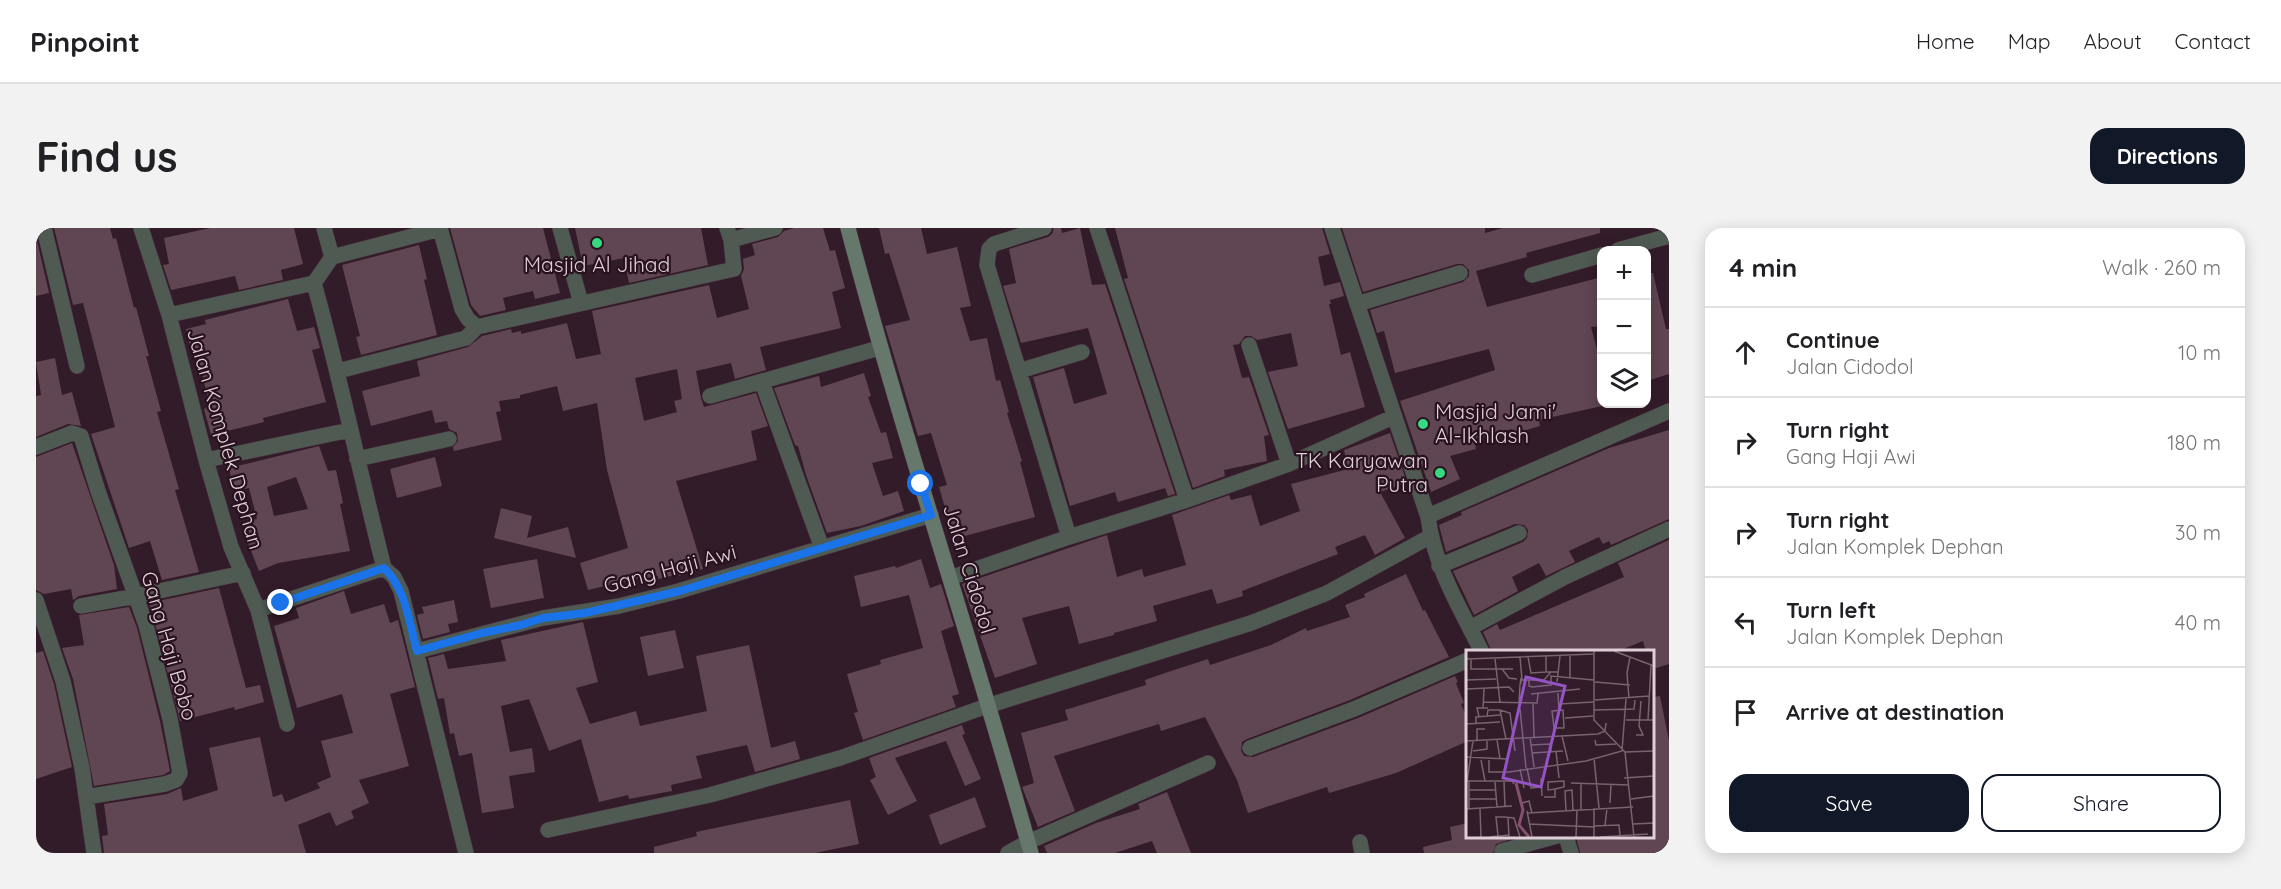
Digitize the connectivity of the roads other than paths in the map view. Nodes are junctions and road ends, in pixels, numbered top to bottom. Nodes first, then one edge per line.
1 (44, 228) edge
2 (141, 228) edge
3 (324, 228) edge
4 (440, 228) edge
5 (560, 228) edge
6 (775, 228) edge
7 (848, 228) edge
8 (1044, 228) edge
9 (1097, 228) edge
10 (1332, 228) edge
11 (729, 234) edge
12 (1669, 236) edge
13 (1633, 246) edge
14 (1597, 256) edge
15 (332, 257) junction
16 (1460, 273) dead end
17 (1532, 275) dead end
18 (314, 283) junction
19 (582, 303) junction
20 (1357, 304) junction
21 (169, 315) junction
22 (477, 327) junction
23 (1249, 345) dead end
24 (879, 348) junction
25 (1082, 352) dead end
26 (78, 366) dead end
27 (338, 371) junction
28 (1019, 371) junction
29 (762, 382) junction
30 (710, 396) dead end
31 (1669, 411) edge
32 (1394, 417) junction
33 (350, 430) junction
34 (448, 439) dead end
35 (36, 447) edge
36 (357, 459) junction
37 (206, 460) junction
38 (1289, 464) junction
39 (1187, 500) junction
40 (931, 515) junction
41 (1428, 517) junction
42 (1669, 529) edge
43 (1519, 533) dead end
44 (1431, 536) junction
45 (1069, 537) junction
46 (822, 548) junction
47 (1439, 566) junction
48 (384, 568) junction
49 (243, 573) junction
50 (950, 578) junction
51 (136, 596) junction
52 (36, 600) edge
53 (81, 606) dead end
54 (258, 610) junction
55 (1470, 628) junction
56 (1481, 650) edge
57 (417, 651) junction
58 (1466, 661) edge
59 (987, 706) junction
60 (287, 724) dead end
61 (1250, 748) dead end
62 (1208, 763) dead end
63 (86, 797) junction
64 (548, 830) dead end
65 (1553, 838) edge
66 (1566, 838) edge
67 (1030, 847) edge
68 (1503, 851) dead end
69 (94, 853) edge
70 (466, 853) edge
71 (1008, 853) edge
72 (1571, 853) edge

1 - 26 street
2 - 21 street, Jalan Komplek Dephan
3 - 15 street
4 - 15 street
4 - 22 street
5 - 19 street
6 - 11 street
7 - 24 street, Jalan Cidodol
8 - 28 street
9 - 39 street
10 - 20 street
11 - 19 street
12 - 13 street
14 - 17 street
15 - 18 street
16 - 20 street
18 - 21 street, Jalan Komplek Dephan
18 - 27 street
19 - 22 street
20 - 32 street
21 - 37 street, Jalan Komplek Dephan
22 - 27 street
23 - 38 street
24 - 29 street
24 - 40 street, Jalan Cidodol
25 - 28 street
27 - 33 street
28 - 45 street
29 - 30 street
29 - 46 street
31 - 41 street
32 - 38 street
32 - 41 street
33 - 36 street
33 - 37 street
34 - 36 street
35 - 51 street, Gang Haji Bobo
36 - 48 street
37 - 49 street, Jalan Komplek Dephan
38 - 39 street
39 - 45 street
40 - 46 street, Gang Haji Awi
40 - 50 street, Jalan Cidodol
41 - 44 street
42 - 55 street
43 - 47 street
44 - 47 street
44 - 59 street
45 - 50 street
46 - 57 street, Gang Haji Awi
47 - 55 street
48 - 54 street
48 - 57 street
49 - 51 street, Jalan Komplek Dephan
49 - 54 street, Jalan Komplek Dephan
50 - 59 street, Jalan Cidodol
51 - 53 street, Jalan Komplek Dephan
51 - 63 street, Gang Haji Bobo
52 - 63 street
54 - 60 street, Jalan Komplek Dephan
55 - 56 street
57 - 70 street
58 - 61 street
59 - 64 street
59 - 67 street, Jalan Cidodol
62 - 67 street
63 - 69 street
65 - 68 street
66 - 72 street
67 - 71 street

